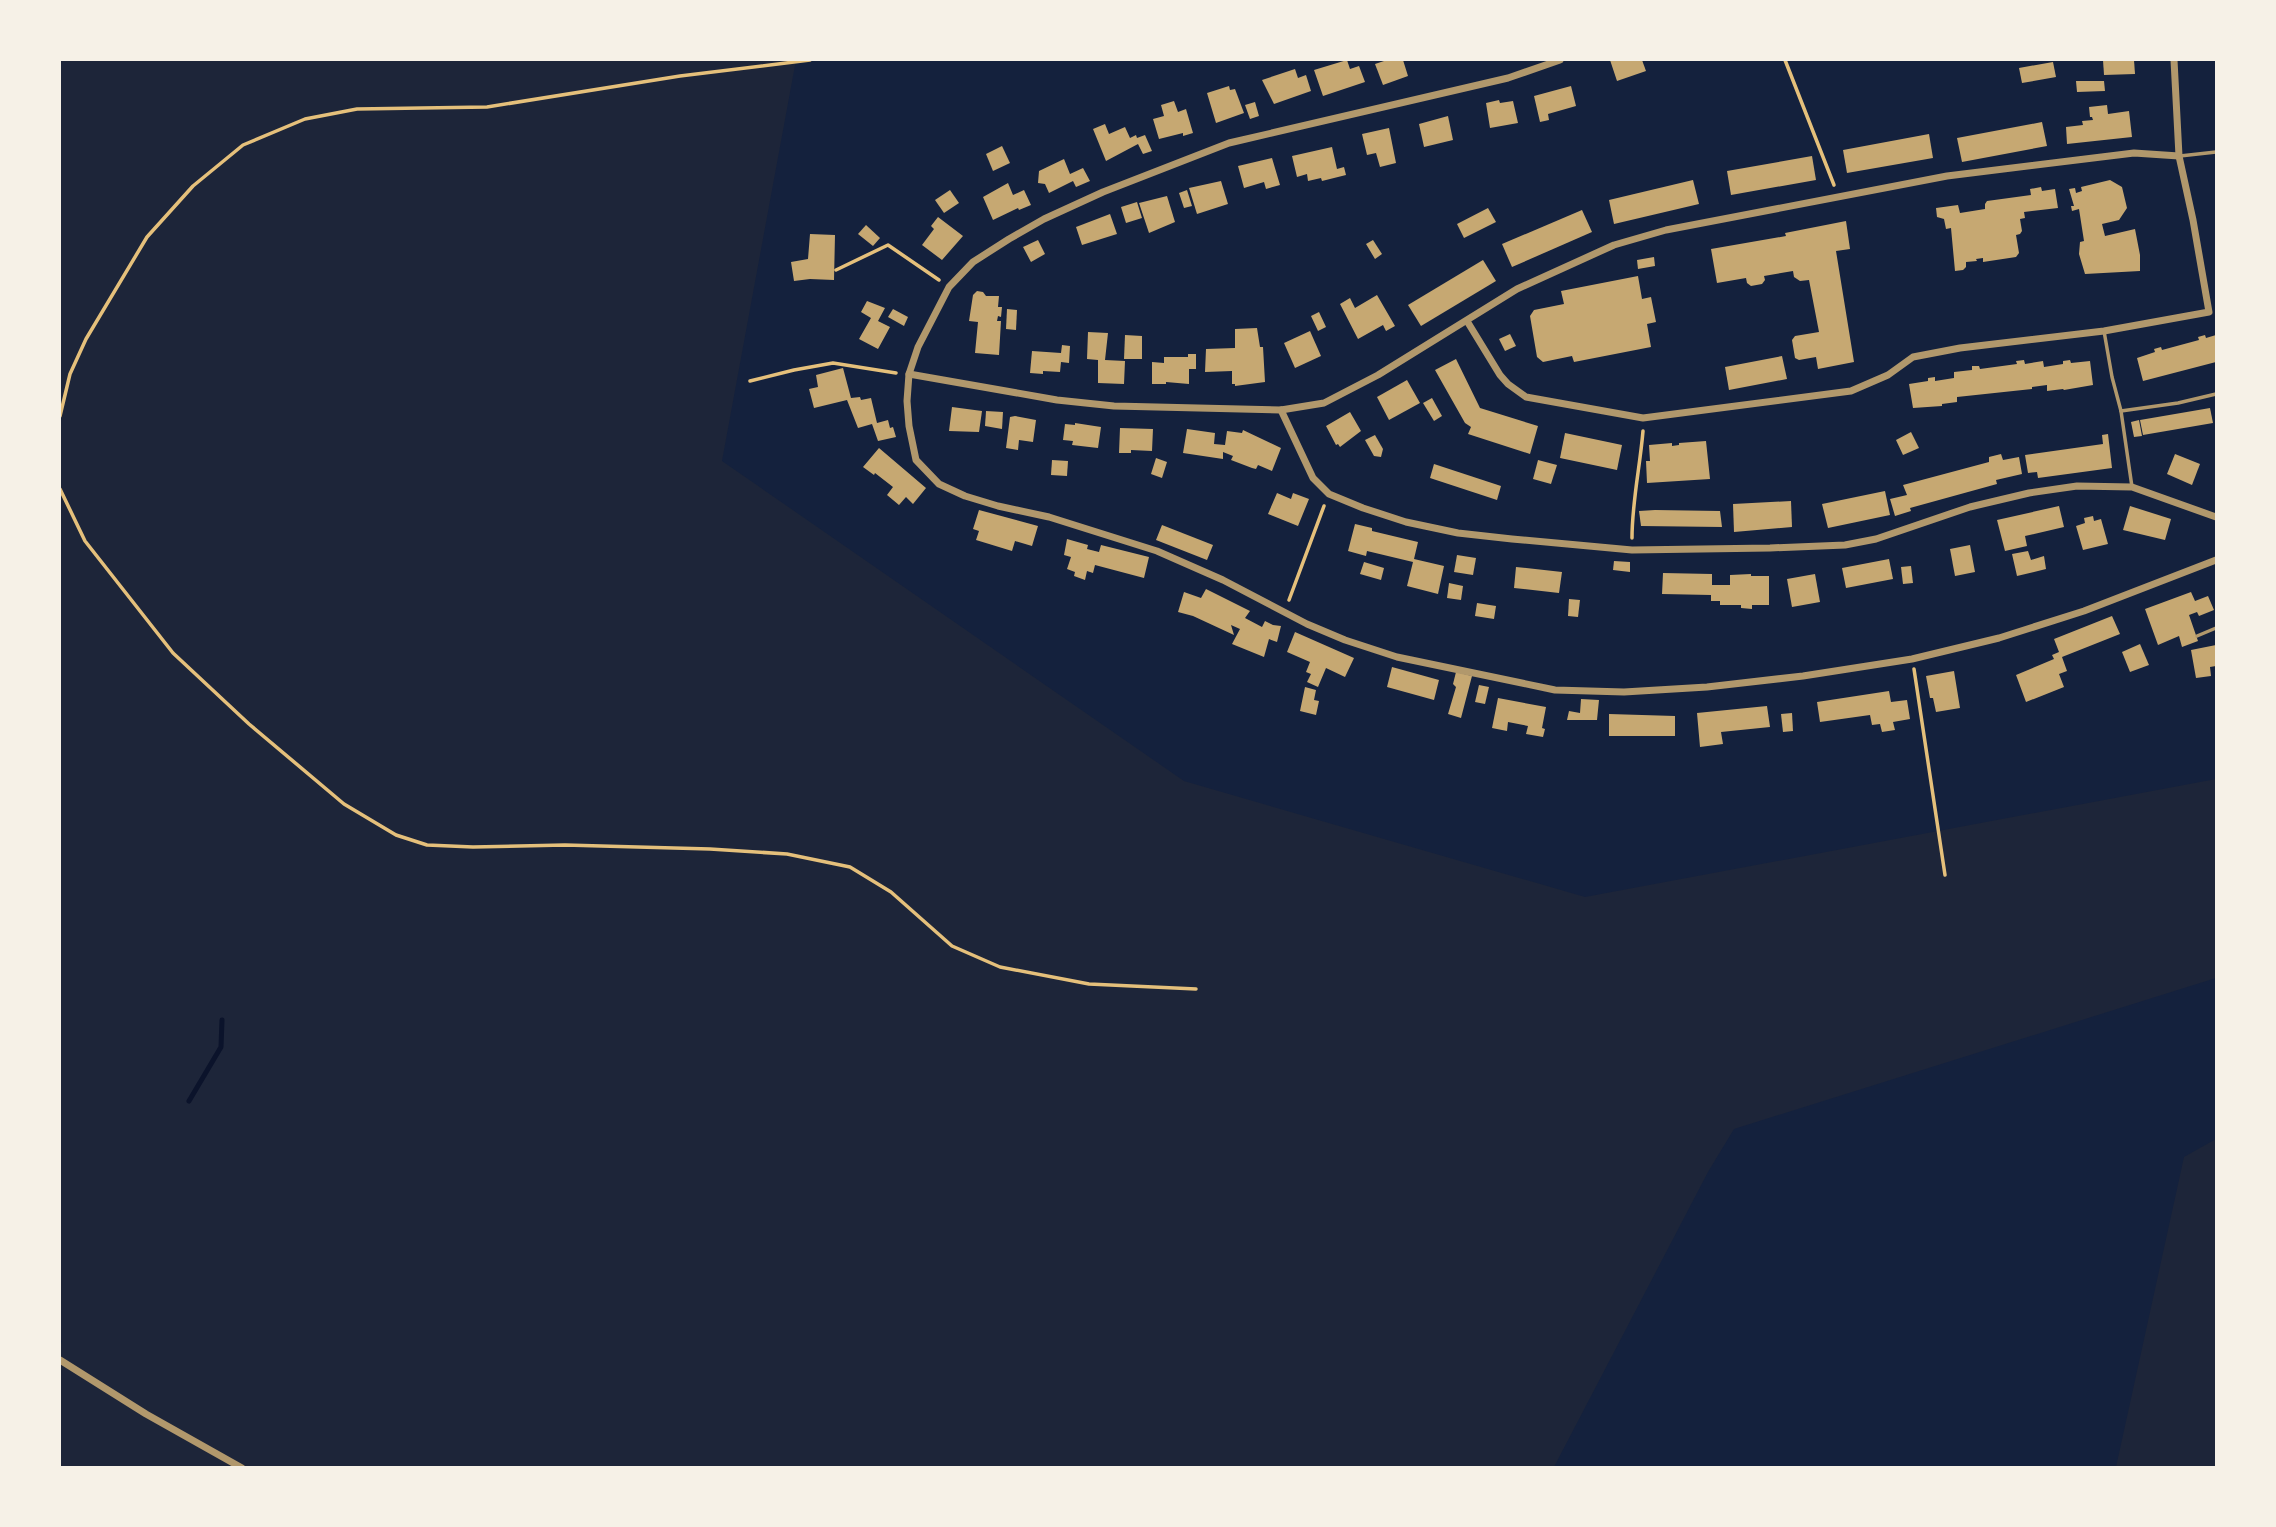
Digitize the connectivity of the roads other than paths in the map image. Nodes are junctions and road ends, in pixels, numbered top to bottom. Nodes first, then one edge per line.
1 (1560, 60) edge
2 (2174, 60) edge
3 (2217, 152) edge
4 (2179, 156) junction
5 (2213, 309) edge
6 (1467, 321) junction
7 (2104, 331) junction
8 (909, 374) junction
9 (2217, 394) edge
10 (1281, 410) junction
11 (2121, 411) junction
12 (2132, 487) junction
13 (2217, 517) edge
14 (2217, 560) edge
15 (2217, 628) edge
16 (2197, 636) dead end
17 (60, 1360) edge
18 (243, 1468) edge

1 - 8 street
2 - 4 street
3 - 4 lane
4 - 5 street
4 - 6 street
5 - 7 street
6 - 7 street
6 - 10 street
7 - 11 lane
8 - 10 street
8 - 14 street
9 - 11 lane
10 - 12 street
11 - 12 lane
12 - 13 street
15 - 16 lane
17 - 18 street

